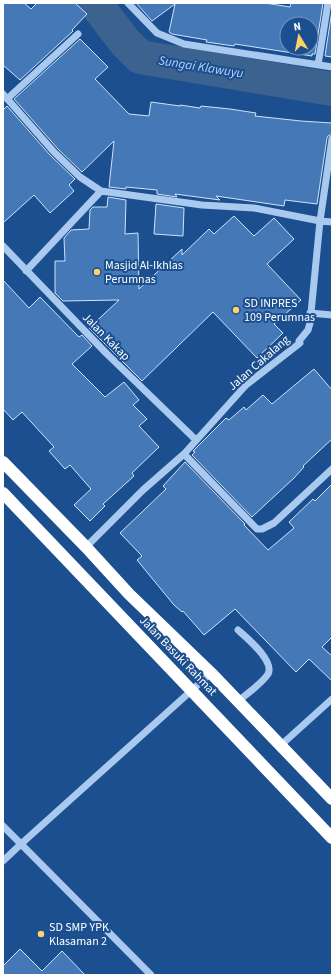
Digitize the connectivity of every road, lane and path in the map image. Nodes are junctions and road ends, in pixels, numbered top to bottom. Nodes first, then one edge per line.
1 (128, 3) edge
2 (328, 3) edge
3 (78, 34) dead end
4 (318, 65) junction
5 (332, 67) edge
6 (5, 96) edge
7 (332, 139) edge
8 (101, 191) junction
9 (320, 221) junction
10 (332, 222) edge
11 (3, 246) edge
12 (26, 271) junction
13 (310, 313) junction
14 (332, 316) edge
15 (196, 440) junction
16 (184, 454) junction
17 (3, 462) edge
18 (332, 469) edge
19 (3, 493) edge
20 (86, 547) junction
21 (238, 630) dead end
22 (210, 673) junction
23 (191, 690) junction
24 (332, 699) edge
25 (238, 702) junction
26 (280, 746) junction
27 (332, 799) edge
28 (3, 826) edge
29 (332, 838) edge
30 (21, 844) junction
31 (3, 861) edge
32 (151, 975) edge

1 - 4 street
2 - 4 street
3 - 6 street
4 - 5 street
6 - 8 street
7 - 9 street, Jalan Cakalang
8 - 9 street
8 - 12 street
9 - 10 street
9 - 13 street, Jalan Cakalang
11 - 12 street, Jalan Kakap
12 - 15 street, Jalan Kakap
13 - 14 street
13 - 15 street, Jalan Cakalang
15 - 16 street, Jalan Cakalang
16 - 18 street
16 - 20 street, Jalan Cakalang
17 - 20 highway, Jalan Basuki Rahmat
19 - 23 highway, Jalan Basuki Rahmat
20 - 22 highway, Jalan Basuki Rahmat
21 - 25 street
22 - 23 street
22 - 25 highway, Jalan Basuki Rahmat
23 - 29 highway, Jalan Basuki Rahmat
23 - 30 street
24 - 26 street
25 - 26 highway, Jalan Basuki Rahmat
26 - 27 highway, Jalan Basuki Rahmat
28 - 30 street
30 - 31 street
30 - 32 street

